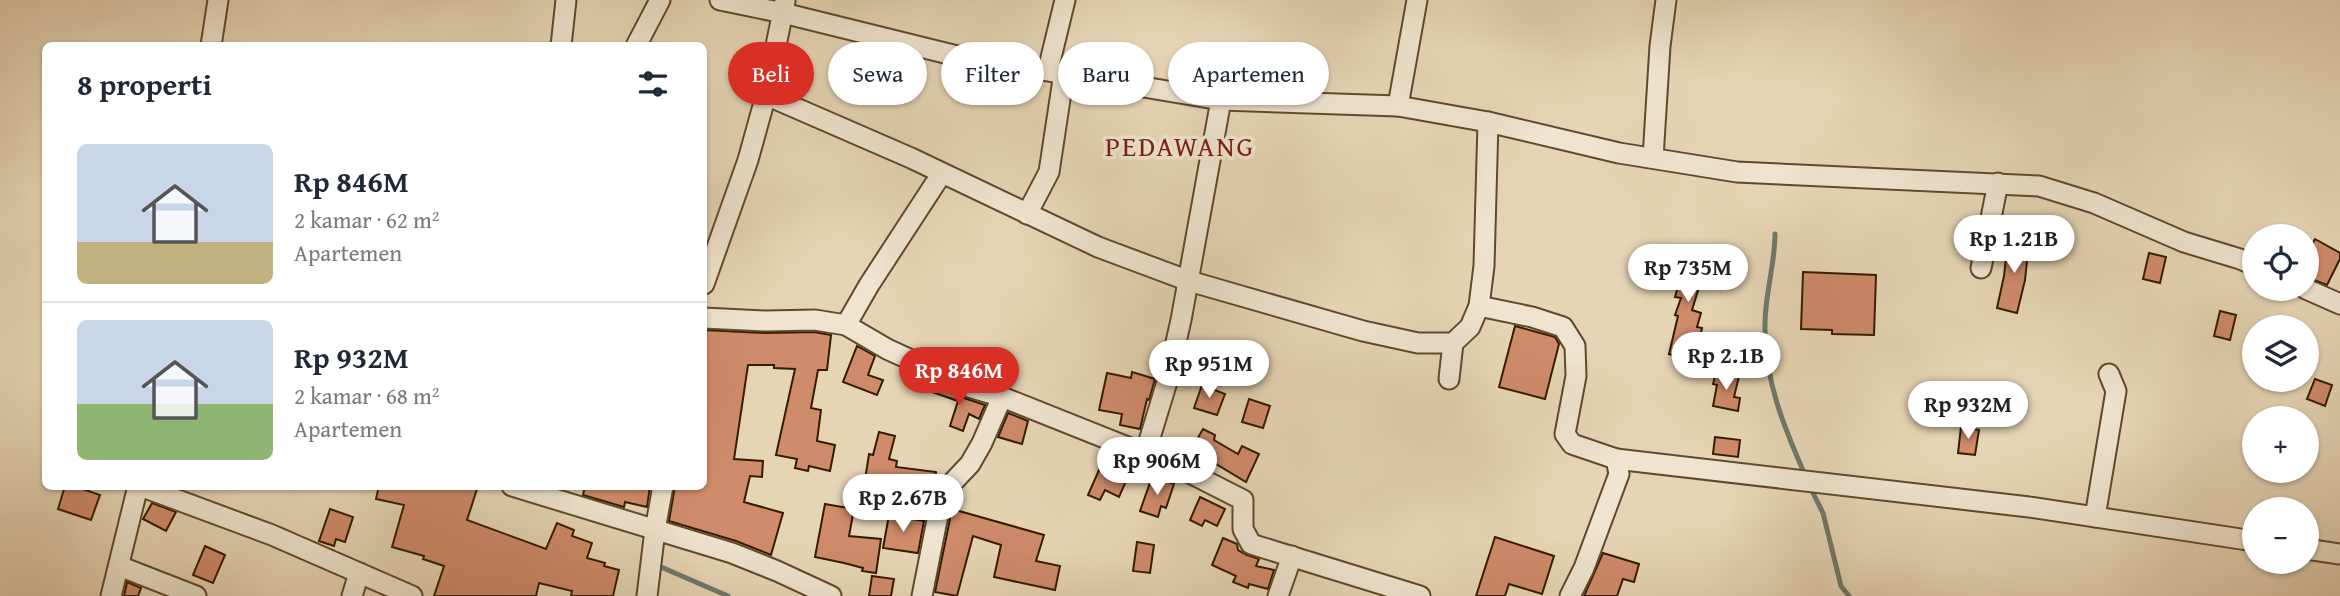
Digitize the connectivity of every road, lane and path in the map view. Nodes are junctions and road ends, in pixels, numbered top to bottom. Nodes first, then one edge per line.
1 (218, 0) edge
2 (566, 0) edge
3 (660, 0) edge
4 (720, 0) edge
5 (1065, 0) edge
6 (1417, 0) edge
7 (1666, 0) edge
8 (784, 6) edge
9 (212, 42) edge
10 (561, 42) edge
11 (638, 42) edge
12 (777, 42) edge
13 (1056, 71) junction
14 (1168, 91) edge
15 (1329, 104) edge
16 (763, 105) edge
17 (789, 105) edge
18 (1220, 105) edge
19 (1398, 106) junction
20 (1489, 122) junction
21 (1653, 158) junction
22 (942, 173) junction
23 (1998, 183) junction
24 (1027, 214) junction
25 (2242, 259) edge
26 (1981, 268) dead end
27 (707, 276) edge
28 (1189, 281) junction
29 (2319, 295) edge
30 (2340, 304) edge
31 (1479, 306) junction
32 (707, 318) edge
33 (846, 325) junction
34 (1454, 343) junction
35 (2109, 374) dead end
36 (1449, 379) dead end
37 (1002, 397) junction
38 (1145, 454) junction
39 (1616, 459) junction
40 (138, 490) edge
41 (150, 490) edge
42 (525, 490) edge
43 (662, 490) edge
44 (2095, 517) junction
45 (655, 530) junction
46 (2242, 539) edge
47 (2319, 551) edge
48 (2340, 554) edge
49 (1292, 556) junction
50 (119, 566) junction
51 (359, 573) junction
52 (111, 596) edge
53 (196, 596) edge
54 (352, 596) edge
55 (412, 596) edge
56 (647, 596) edge
57 (831, 596) edge
58 (922, 596) edge
59 (1278, 596) edge
60 (1420, 596) edge
61 (1570, 596) edge

1 - 9 street
2 - 10 street
3 - 11 street
4 - 8 street
5 - 13 street
6 - 19 street
7 - 21 street
8 - 12 street
8 - 13 street
13 - 14 street
13 - 24 street
15 - 19 street
16 - 27 street
17 - 22 street
18 - 28 street
19 - 20 street
20 - 21 street
20 - 31 street
21 - 23 street
22 - 24 street
22 - 33 street
23 - 25 street
23 - 26 street
24 - 28 street
28 - 34 street
28 - 38 street
29 - 30 street
31 - 34 street
31 - 39 street
32 - 33 street
33 - 37 street
34 - 36 street
35 - 44 street
37 - 38 street
37 - 58 street
38 - 49 street
39 - 44 street
39 - 61 street
40 - 50 street
41 - 51 street
42 - 45 street
43 - 45 street
44 - 46 street
45 - 56 street
45 - 57 street
47 - 48 street
49 - 59 street
49 - 60 street
50 - 52 street
50 - 53 street
51 - 54 street
51 - 55 street

